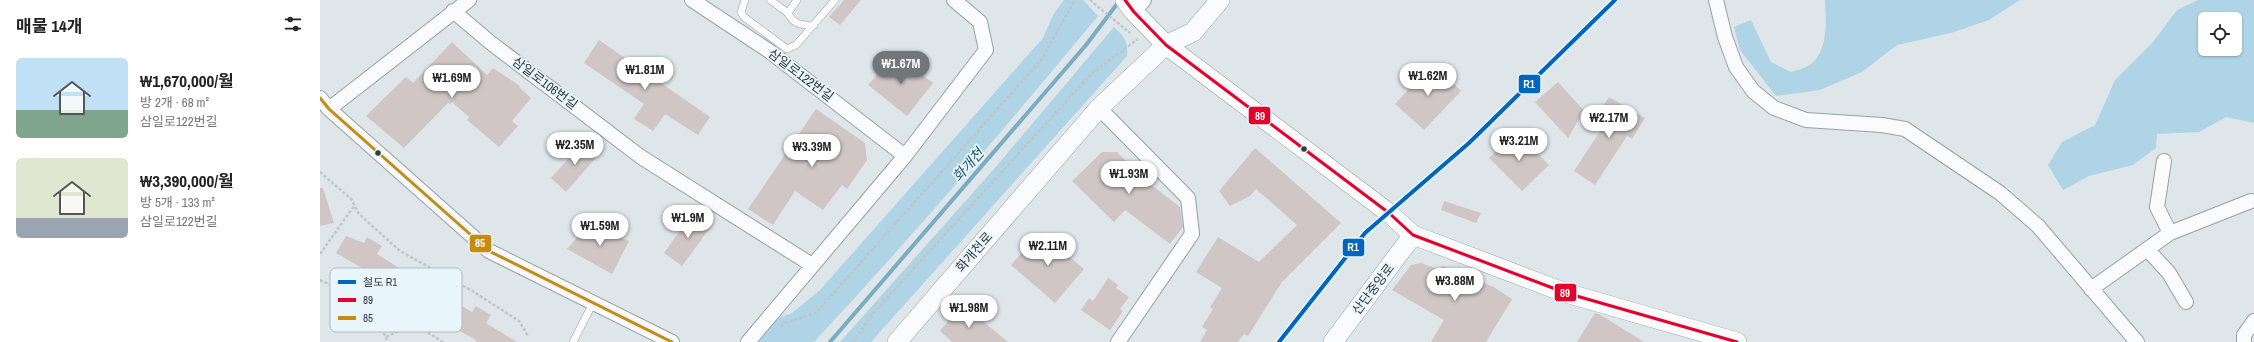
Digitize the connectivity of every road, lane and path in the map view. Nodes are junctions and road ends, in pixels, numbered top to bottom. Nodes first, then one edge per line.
1 (469, 0) edge
2 (692, 0) edge
3 (744, 0) edge
4 (770, 0) edge
5 (797, 0) edge
6 (835, 0) edge
7 (954, 0) edge
8 (1075, 0) edge
9 (1090, 0) edge
10 (1220, 0) edge
11 (1716, 0) edge
12 (1133, 4) edge
13 (453, 11) junction
14 (788, 13) junction
15 (798, 23) junction
16 (814, 25) junction
17 (1149, 28) junction
18 (1130, 33) dead end
19 (801, 40) junction
20 (1166, 44) junction
21 (324, 104) edge
22 (1099, 108) junction
23 (905, 156) junction
24 (2164, 161) dead end
25 (320, 172) edge
26 (2251, 201) dead end
27 (354, 206) junction
28 (2170, 233) junction
29 (1414, 235) junction
30 (2147, 249) junction
31 (320, 254) edge
32 (812, 265) junction
33 (431, 268) edge
34 (320, 280) edge
35 (330, 285) edge
36 (462, 285) edge
37 (2091, 289) junction
38 (2186, 302) dead end
39 (593, 303) junction
40 (2254, 321) edge
41 (776, 330) dead end
42 (383, 332) edge
43 (396, 332) edge
44 (429, 333) edge
45 (528, 336) dead end
46 (386, 337) junction
47 (387, 342) edge
48 (443, 342) edge
49 (573, 342) edge
50 (672, 342) edge
51 (748, 342) edge
52 (853, 342) edge
53 (897, 342) edge
54 (1118, 342) edge
55 (1333, 342) edge
56 (1737, 342) edge
57 (2137, 342) edge
58 (2244, 342) edge

1 - 13 street
2 - 23 street, 삼일로122번길
3 - 19 lane
4 - 14 lane
5 - 14 lane
6 - 16 lane
7 - 23 street
8 - 41 path
9 - 18 path
10 - 20 main road, 화개천로
11 - 37 street
12 - 17 main road
13 - 21 street
13 - 32 street, 삼일로106번길
14 - 15 lane
15 - 16 lane
15 - 19 lane
16 - 19 lane
17 - 20 main road
17 - 52 path
20 - 22 main road, 화개천로
20 - 29 main road
21 - 39 street
22 - 53 main road, 화개천로
22 - 54 street
23 - 32 street
24 - 28 street
25 - 27 path
26 - 28 street
27 - 31 path
27 - 33 path
28 - 30 street
29 - 55 main road, 산단중앙로
29 - 56 main road
30 - 37 street
30 - 38 street
32 - 51 street
34 - 35 path
36 - 45 path
37 - 57 street
39 - 49 lane
39 - 50 street
40 - 58 street
42 - 46 path
43 - 46 path
44 - 48 path
46 - 47 path

